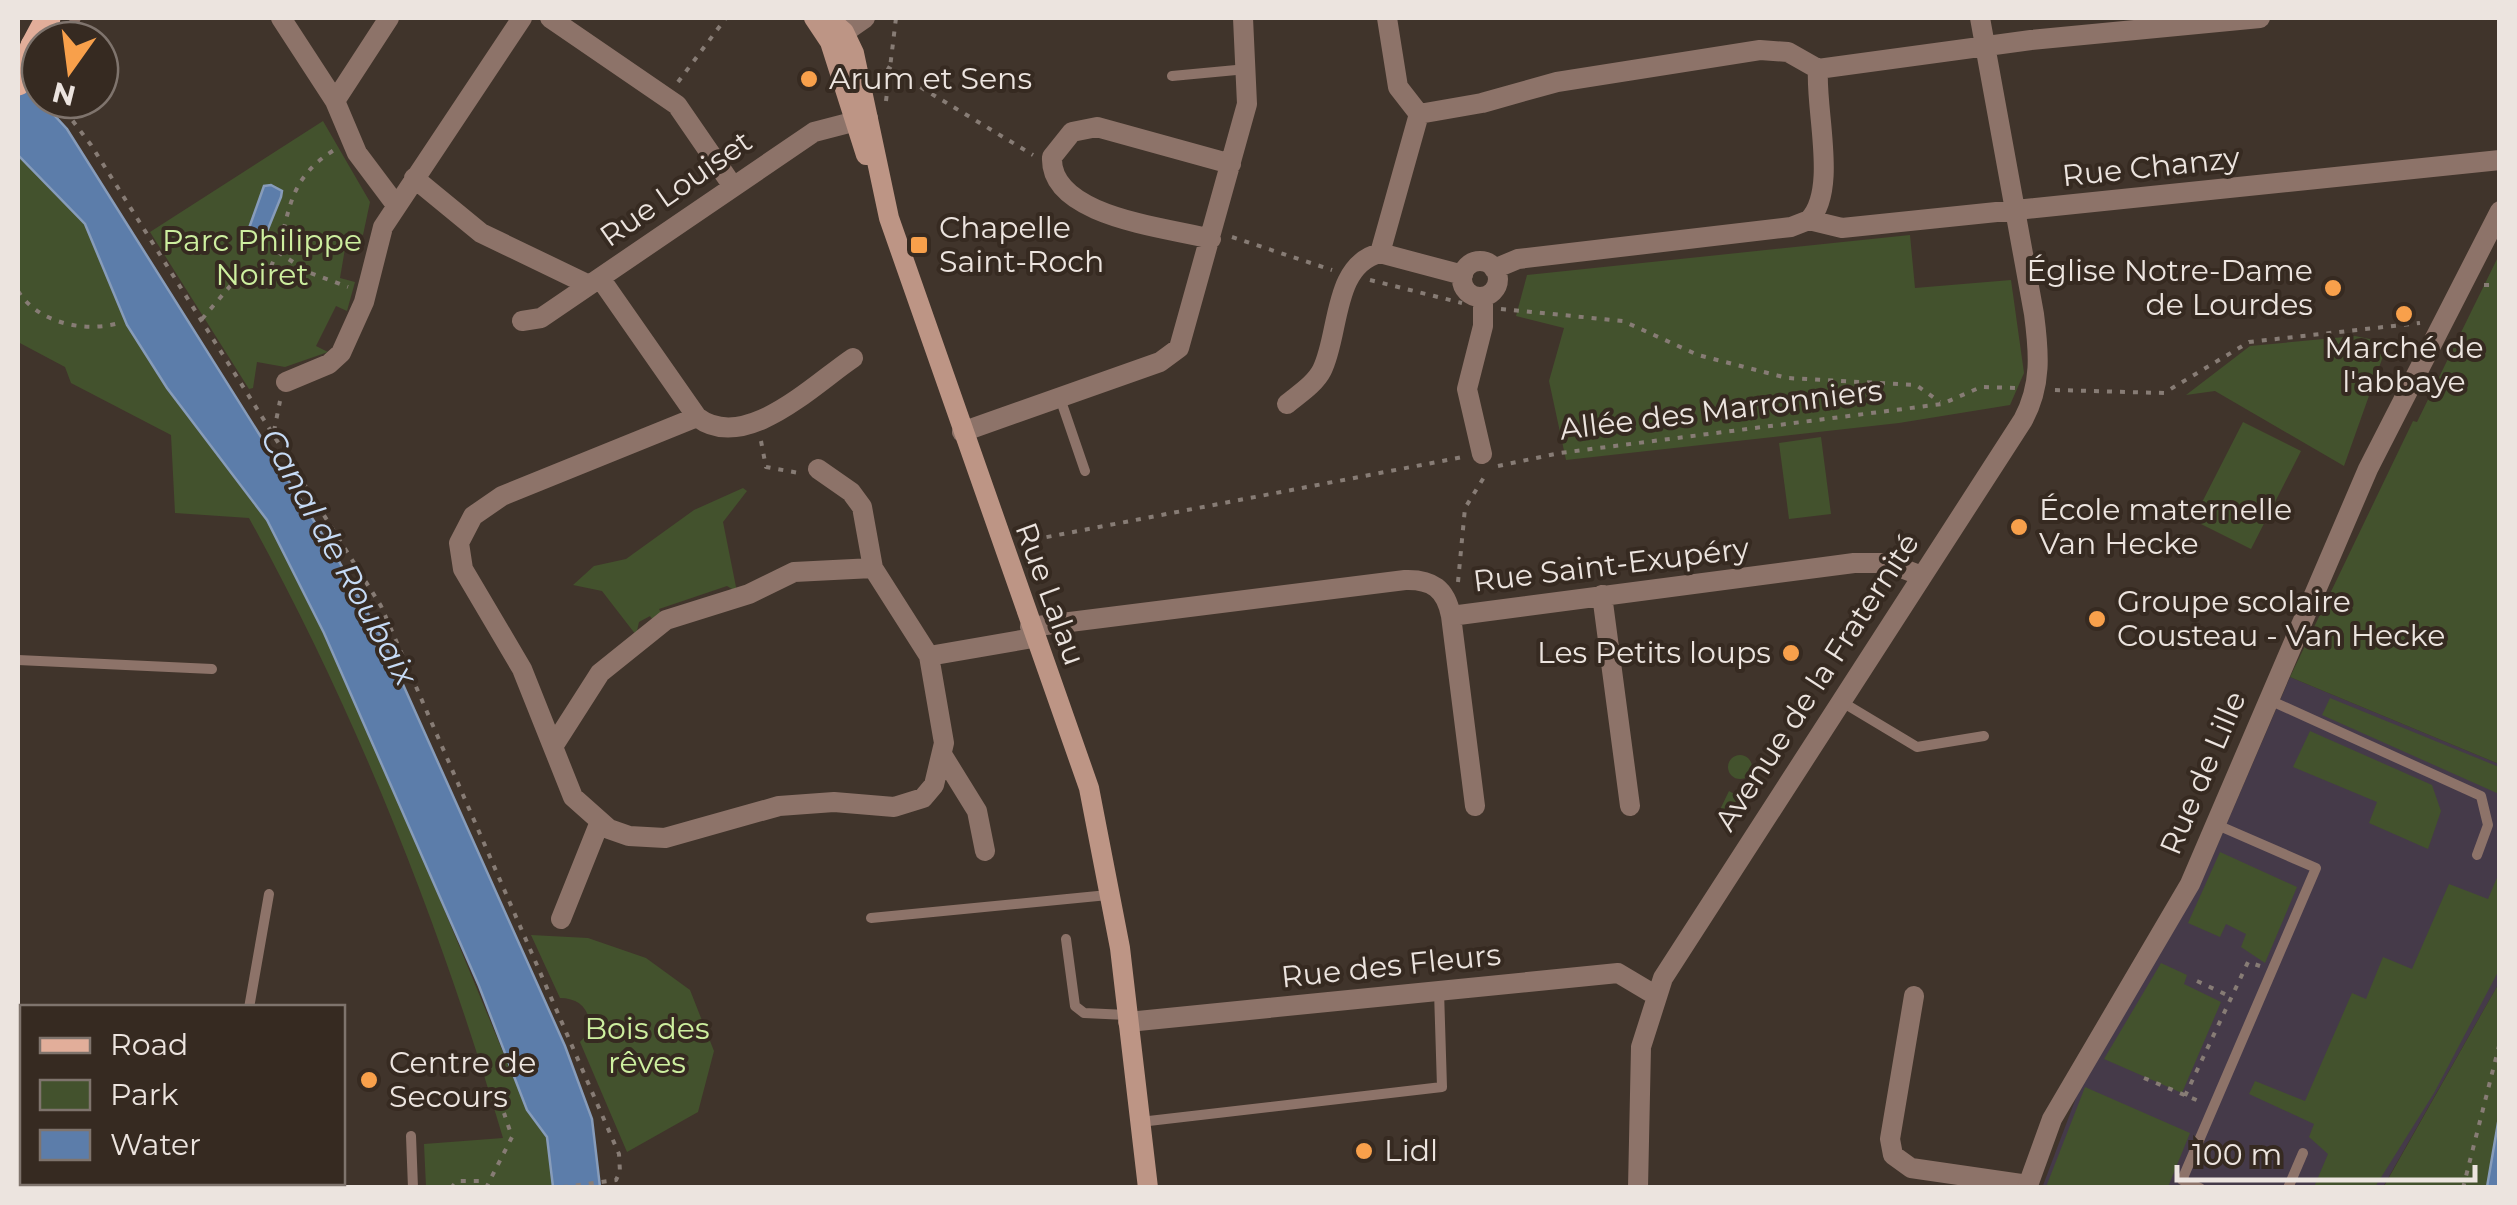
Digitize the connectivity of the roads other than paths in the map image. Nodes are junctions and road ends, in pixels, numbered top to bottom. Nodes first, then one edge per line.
1 (280, 18) edge
2 (389, 18) edge
3 (522, 18) edge
4 (550, 18) edge
5 (865, 18) edge
6 (1242, 18) edge
7 (1386, 18) edge
8 (1980, 18) edge
9 (2260, 18) edge
10 (825, 24) edge
11 (1984, 46) junction
12 (1818, 68) junction
13 (1248, 69) junction
14 (1172, 76) dead end
15 (334, 101) junction
16 (1419, 114) junction
17 (862, 119) junction
18 (2500, 160) edge
19 (1232, 164) junction
20 (414, 178) junction
21 (732, 185) junction
22 (396, 205) junction
23 (2500, 211) edge
24 (2014, 212) junction
25 (1808, 220) junction
26 (1211, 239) junction
27 (1380, 254) junction
28 (1494, 268) junction
29 (1463, 276) junction
30 (595, 282) junction
31 (1484, 302) junction
32 (522, 321) dead end
33 (853, 358) dead end
34 (286, 382) road end
35 (1060, 396) junction
36 (1287, 404) dead end
37 (696, 417) junction
38 (962, 432) junction
39 (1482, 454) road end
40 (818, 470) road end
41 (1085, 472) dead end
42 (873, 568) junction
43 (1922, 576) junction
44 (1602, 595) junction
45 (1451, 616) junction
46 (1032, 633) junction
47 (929, 656) junction
48 (18, 660) edge
49 (212, 669) dead end
50 (2266, 699) junction
51 (1841, 702) junction
52 (1984, 736) dead end
53 (554, 746) junction
54 (943, 756) junction
55 (1475, 806) dead end
56 (1630, 806) dead end
57 (2214, 823) junction
58 (599, 824) junction
59 (985, 851) dead end
60 (2477, 855) dead end
61 (269, 894) dead end
62 (1108, 895) junction
63 (871, 918) dead end
64 (561, 920) dead end
65 (1066, 940) dead end
66 (1438, 991) junction
67 (1655, 995) junction
68 (1914, 996) dead end
69 (250, 1005) edge
70 (1128, 1019) junction
71 (1140, 1122) junction
72 (410, 1136) dead end
73 (2302, 1153) dead end
74 (2027, 1186) edge
75 (413, 1188) edge
76 (1148, 1188) edge
77 (1638, 1188) edge
78 (2200, 1188) edge
79 (2288, 1188) edge

1 - 15 street
2 - 15 street
3 - 20 street
4 - 21 street
5 - 10 street
6 - 13 street
7 - 16 street
8 - 11 street, Avenue de la Fraternité
9 - 11 street
10 - 17 main road, Rue Lalau
11 - 12 street
11 - 24 street, Avenue de la Fraternité
12 - 16 street
12 - 25 street
13 - 14 lane
13 - 19 street
15 - 22 street
16 - 27 street
17 - 21 street, Rue Louiset
17 - 38 main road, Rue Lalau
18 - 24 street, Rue Chanzy
19 - 26 street
19 - 26 street
20 - 22 street
20 - 30 street
21 - 30 street, Rue Louiset
22 - 34 street
23 - 50 street, Rue de Lille
24 - 25 street, Rue Chanzy
24 - 43 street, Avenue de la Fraternité
25 - 28 street
26 - 35 street
27 - 29 street
27 - 36 street
28 - 29 street
28 - 31 street
29 - 31 street
30 - 32 street, Rue Louiset
30 - 37 street
31 - 39 street
33 - 37 street
35 - 38 street
35 - 41 lane
37 - 53 street
38 - 46 main road, Rue Lalau
40 - 42 street
42 - 47 street
42 - 53 street
43 - 44 street, Rue Saint-Exupéry
43 - 51 street, Avenue de la Fraternité
44 - 45 street, Rue Saint-Exupéry
44 - 56 street
45 - 46 street, Rue Saint-Exupéry
45 - 55 street
46 - 47 street
46 - 62 main road, Rue Lalau
47 - 54 street
48 - 49 lane
50 - 57 street, Rue de Lille
50 - 60 lane
51 - 52 lane
51 - 67 street, Avenue de la Fraternité
53 - 58 street
54 - 58 street
54 - 59 street
57 - 74 street, Rue de Lille
57 - 78 lane
58 - 64 street
61 - 69 lane
62 - 63 lane
62 - 70 main road, Rue Lalau
65 - 70 lane
66 - 67 street, Rue des Fleurs
66 - 70 street, Rue des Fleurs
66 - 71 lane
67 - 77 street, Avenue de la Fraternité
68 - 74 street
70 - 71 main road, Rue Lalau
71 - 76 main road, Rue Lalau
72 - 75 lane
73 - 79 lane

